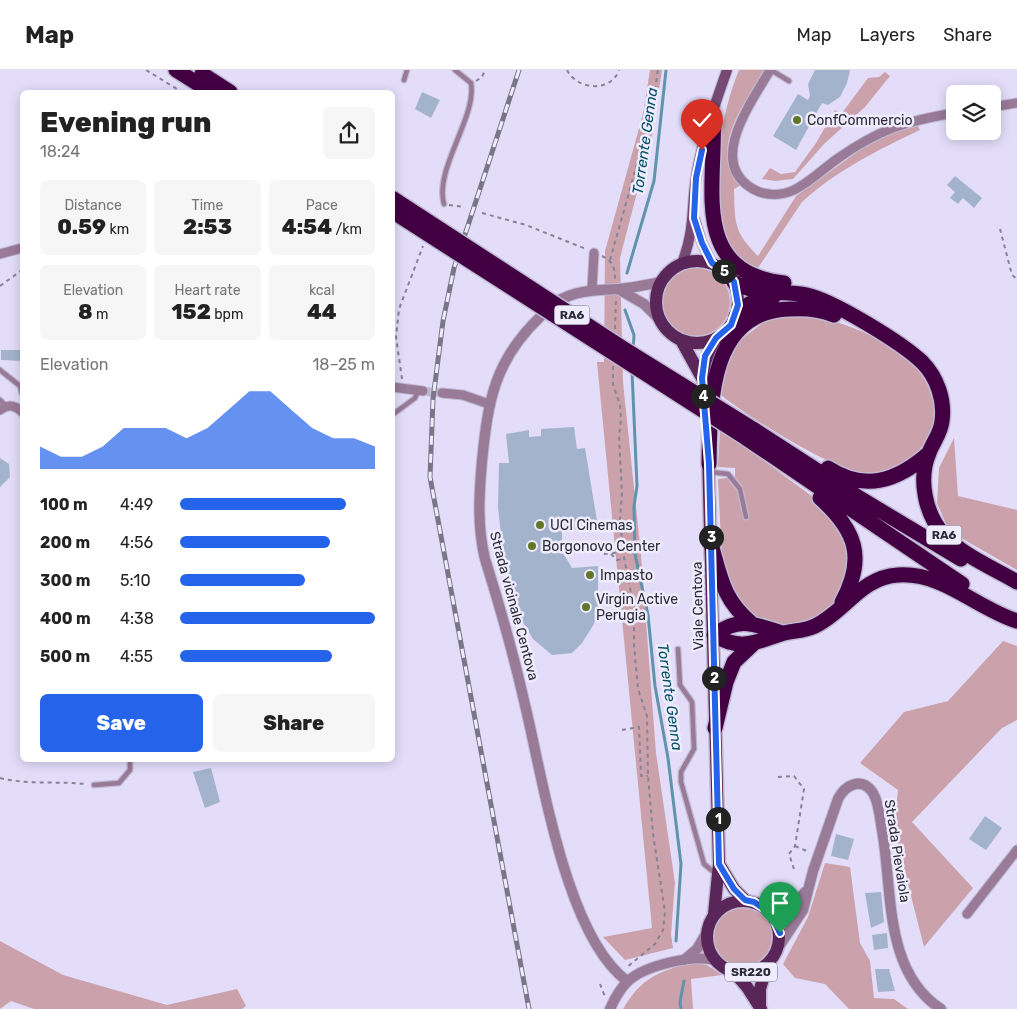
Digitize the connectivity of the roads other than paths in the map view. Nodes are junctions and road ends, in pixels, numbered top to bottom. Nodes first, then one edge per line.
1 (176, 70) edge
2 (195, 70) edge
3 (407, 70) edge
4 (455, 70) edge
5 (727, 70) edge
6 (770, 70) edge
7 (404, 80) dead end
8 (789, 81) dead end
9 (208, 90) edge
10 (227, 90) edge
11 (1017, 103) edge
12 (1001, 106) edge
13 (946, 115) edge
14 (713, 116) junction
15 (395, 200) edge
16 (444, 204) road end
17 (395, 213) edge
18 (694, 218) junction
19 (20, 249) edge
20 (594, 253) road end
21 (0, 254) edge
22 (682, 263) junction
23 (712, 263) junction
24 (660, 282) junction
25 (734, 282) junction
26 (592, 289) junction
27 (616, 290) junction
28 (786, 293) junction
29 (736, 316) junction
30 (659, 319) junction
31 (864, 323) junction
32 (716, 338) junction
33 (681, 340) junction
34 (0, 370) edge
35 (702, 378) junction
36 (20, 386) edge
37 (395, 387) edge
38 (420, 391) joint
39 (442, 393) tunnel mouth
40 (488, 404) junction
41 (2, 405) edge
42 (20, 410) edge
43 (395, 413) edge
44 (751, 437) junction
45 (928, 454) junction
46 (709, 468) junction
47 (746, 517) dead end
48 (711, 544) junction
49 (1017, 582) edge
50 (1017, 587) edge
51 (839, 608) junction
52 (1017, 617) edge
53 (1017, 621) edge
54 (751, 623) junction
55 (782, 633) junction
56 (714, 635) junction
57 (753, 644) junction
58 (678, 649) dead end
59 (715, 728) junction
60 (130, 762) edge
61 (94, 785) road end
62 (1017, 850) edge
63 (719, 870) junction
64 (807, 890) junction
65 (745, 900) junction
66 (765, 907) junction
67 (714, 914) junction
68 (967, 914) dead end
69 (707, 932) junction
70 (778, 948) junction
71 (684, 960) junction
72 (716, 961) junction
73 (767, 965) junction
74 (734, 972) junction
75 (627, 982) junction
76 (607, 1006) edge
77 (760, 1008) edge
78 (940, 1009) edge

1 - 9 highway
2 - 10 highway
3 - 7 lane
4 - 16 lane
5 - 14 main road
6 - 8 lane
6 - 13 street
11 - 12 street
14 - 18 main road
14 - 31 highway
15 - 44 highway, RA6, bridge
17 - 44 highway, RA6, bridge
18 - 22 main road
18 - 23 main road
19 - 21 street
20 - 26 street
22 - 23 main road
22 - 24 main road
23 - 25 main road
24 - 27 street, Strada vicinale Centova
24 - 30 main road
25 - 28 highway
25 - 29 main road
26 - 27 street, Strada vicinale Centova
26 - 40 street, Strada vicinale Centova
27 - 30 street
28 - 29 highway
28 - 31 highway
29 - 32 main road
30 - 33 main road
31 - 45 highway
31 - 46 highway
32 - 33 main road
32 - 35 main road
33 - 35 main road
34 - 36 lane
35 - 46 main road, Viale Centova
37 - 38 street
38 - 43 lane
39 - 40 street
40 - 75 street, Strada vicinale Centova
41 - 42 street
44 - 45 highway
44 - 50 highway, RA6
44 - 51 highway
44 - 52 highway, RA6
45 - 49 highway, RA6
46 - 47 lane
46 - 48 main road, Viale Centova
48 - 54 highway
48 - 56 main road, Viale Centova
51 - 53 highway
51 - 55 highway
54 - 55 highway
54 - 56 highway
55 - 57 highway
56 - 57 highway
56 - 59 main road, Viale Centova
57 - 59 highway
58 - 63 lane
59 - 63 main road, Viale Centova
60 - 61 lane
62 - 68 street
63 - 65 main road, Viale Centova
63 - 67 main road, Viale Centova
64 - 66 street, SR220
64 - 70 street, SR220
64 - 78 street, Strada Pievaiola / SR220
65 - 66 main road, SR220
65 - 67 main road
66 - 70 main road, SR220
67 - 69 main road, SR220
69 - 71 street, SR220
69 - 72 main road, SR220
70 - 73 main road, SR220
71 - 72 street, SR220
71 - 75 street, SR220
72 - 74 main road, SR220
73 - 74 main road, SR220
73 - 77 main road
74 - 77 main road
75 - 76 street, SR220

